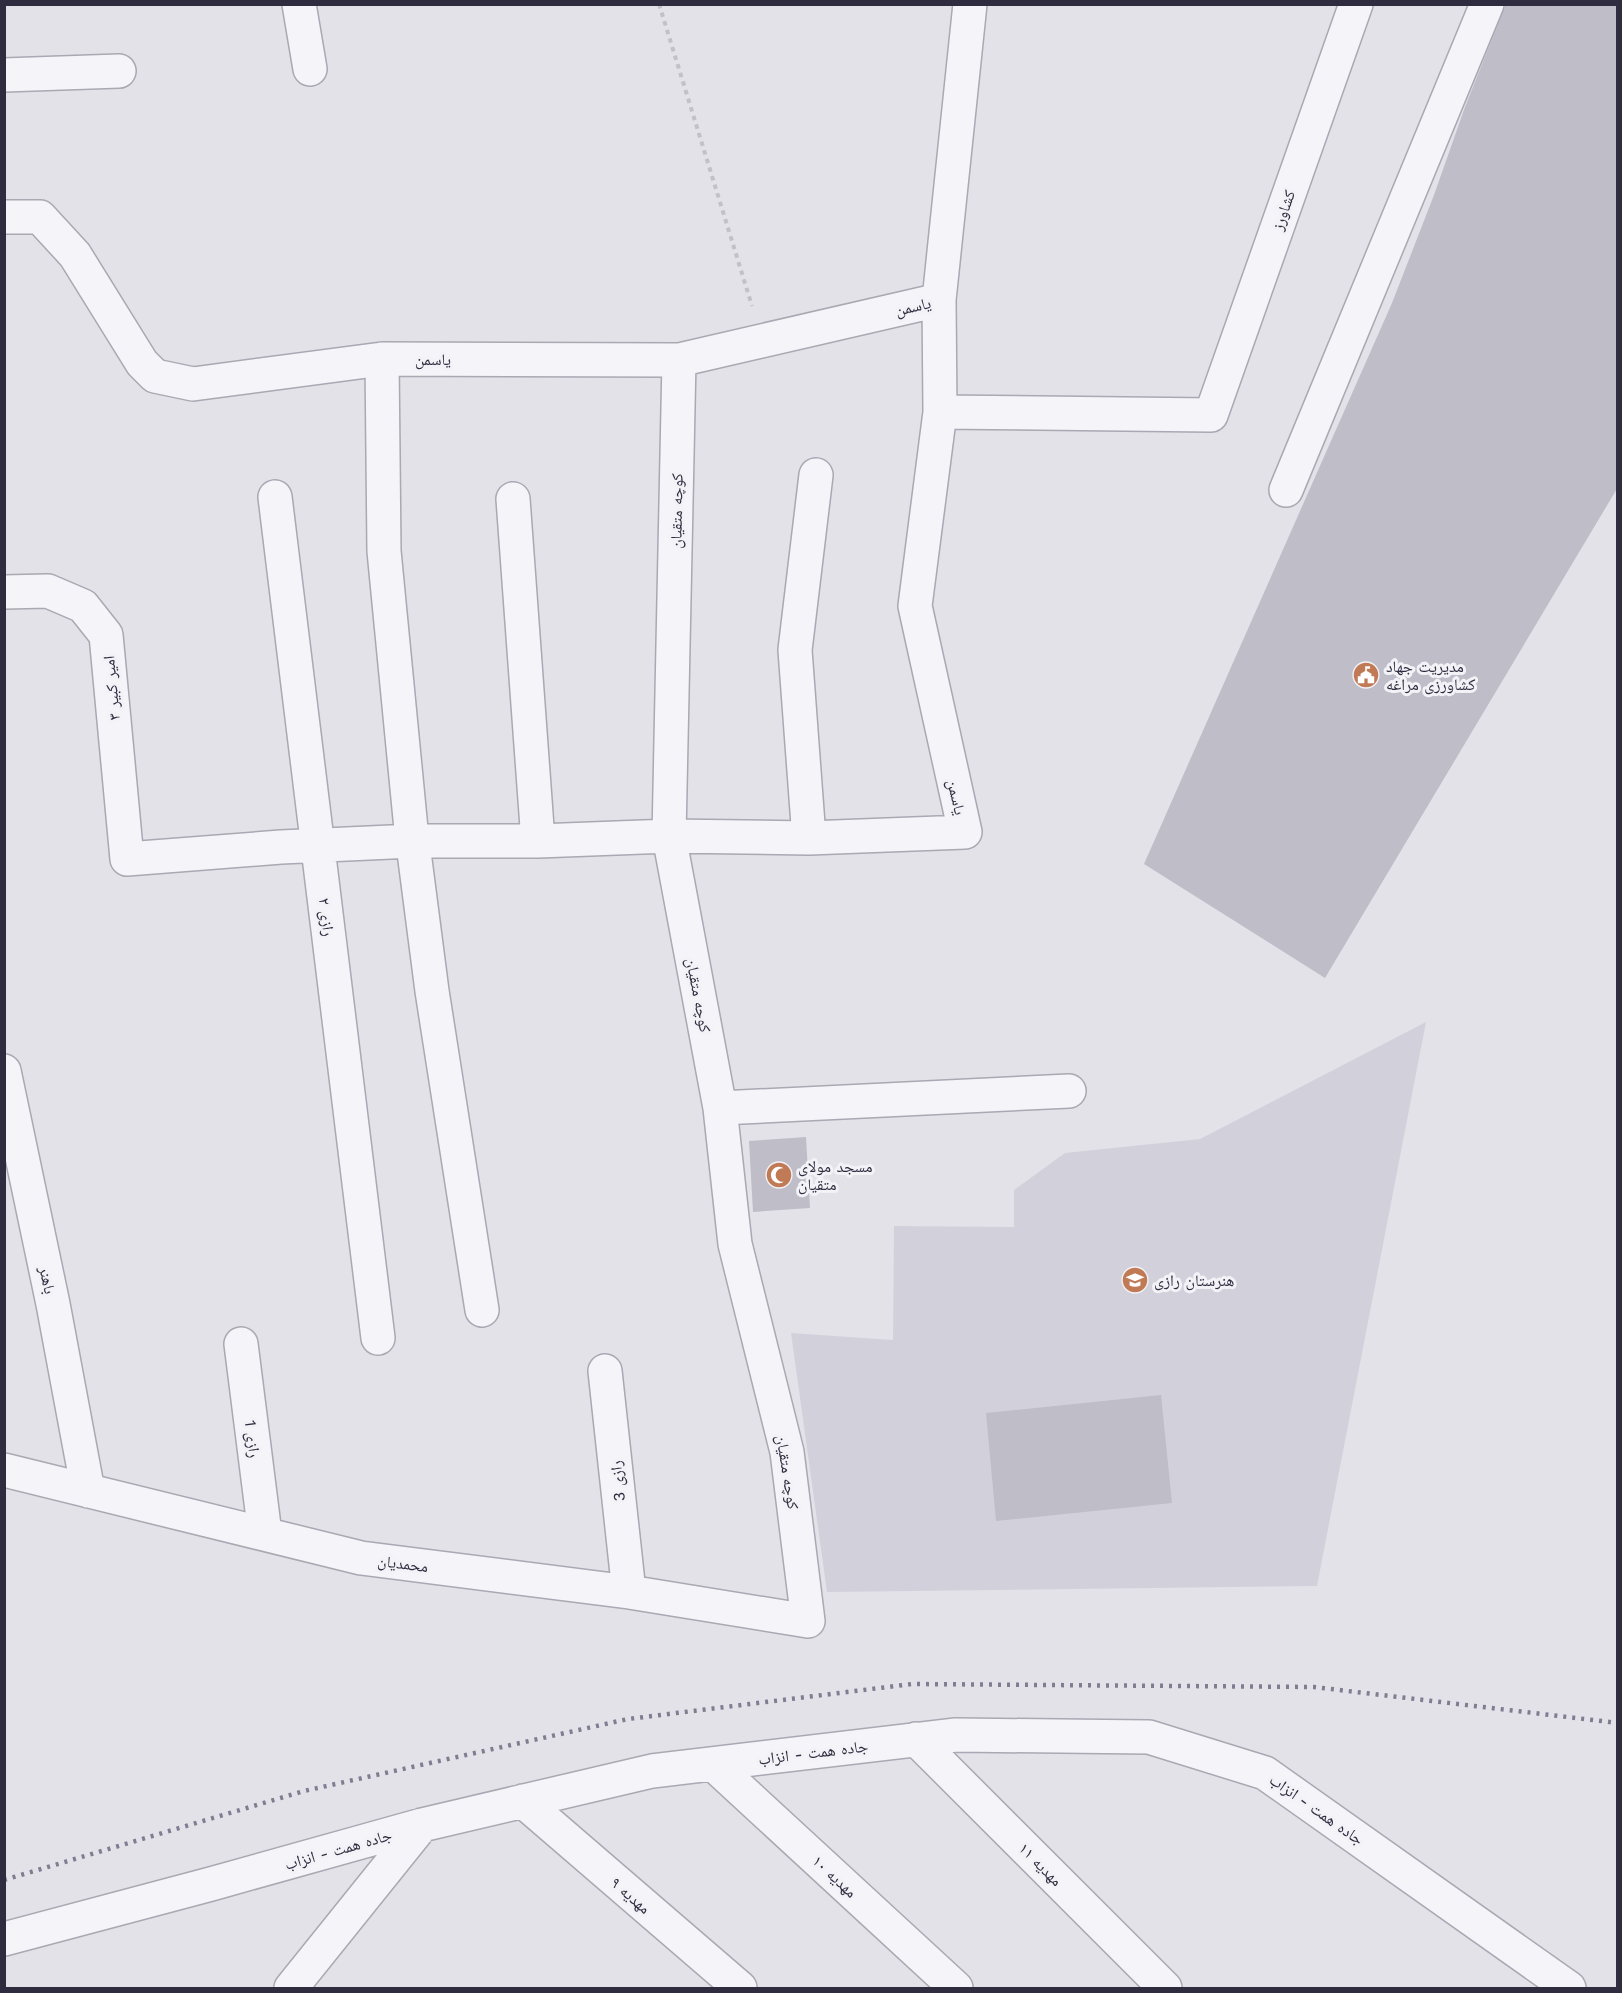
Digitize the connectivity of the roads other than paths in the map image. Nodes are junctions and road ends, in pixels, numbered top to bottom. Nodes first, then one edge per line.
1 (299, 4) edge
2 (970, 4) edge
3 (1356, 4) edge
4 (1486, 4) edge
5 (310, 69) dead end
6 (118, 71) dead end
7 (4, 75) edge
8 (4, 217) edge
9 (939, 300) junction
10 (382, 359) junction
11 (679, 360) junction
12 (940, 412) junction
13 (816, 475) dead end
14 (1286, 490) dead end
15 (274, 497) dead end
16 (513, 499) dead end
17 (4, 592) edge
18 (669, 836) junction
19 (809, 838) junction
20 (413, 841) junction
21 (538, 841) junction
22 (318, 845) junction
23 (4, 1071) edge
24 (1070, 1091) dead end
25 (720, 1108) junction
26 (482, 1310) dead end
27 (378, 1338) dead end
28 (241, 1344) dead end
29 (605, 1371) dead end
30 (4, 1470) edge
31 (88, 1491) junction
32 (265, 1534) junction
33 (629, 1592) junction
34 (808, 1621) joint
35 (916, 1739) junction
36 (713, 1764) junction
37 (523, 1801) junction
38 (422, 1825) junction
39 (4, 1939) edge
40 (295, 1987) edge
41 (740, 1989) edge
42 (956, 1989) edge
43 (1165, 1989) edge
44 (1569, 1989) edge

1 - 5 street
2 - 9 street, یاسمن
3 - 12 street, کشاورز
4 - 14 street
6 - 7 street
8 - 10 street, یاسمن
9 - 11 street, یاسمن
9 - 12 street, یاسمن
10 - 11 street, یاسمن
10 - 20 street
11 - 18 street, کوچه متقیان
12 - 19 street, یاسمن
13 - 19 street
15 - 22 street, رازی ۲
16 - 21 street
17 - 22 street, امیر کبیر ۳
18 - 19 street
18 - 21 street
18 - 25 street, کوچه متقیان
20 - 21 street
20 - 22 street
20 - 26 street
22 - 27 street, رازی ۲
23 - 31 street, باهنر
24 - 25 street
25 - 34 street, کوچه متقیان
28 - 32 street, رازی 1
29 - 33 street, رازی 3
30 - 31 street, محمدیان
31 - 32 street, محمدیان
32 - 33 street, محمدیان
33 - 34 street, محمدیان
35 - 36 street, جاده همت - انزاب
35 - 43 street, مهدیه ۱۱
35 - 44 street, جاده همت - انزاب
36 - 37 street, جاده همت - انزاب
36 - 42 street, مهدیه ۱۰
37 - 38 street, جاده همت - انزاب
37 - 41 street, مهدیه ۹
38 - 39 street, جاده همت - انزاب
38 - 40 street

